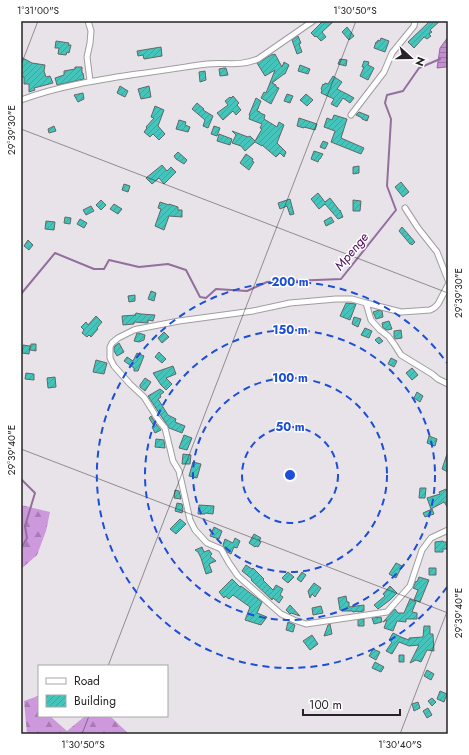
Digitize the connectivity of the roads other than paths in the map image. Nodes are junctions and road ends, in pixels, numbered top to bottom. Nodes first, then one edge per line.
1 (88, 21) edge
2 (313, 21) edge
3 (415, 21) edge
4 (90, 81) junction
5 (21, 100) edge
6 (351, 115) dead end
7 (404, 208) dead end
8 (448, 280) edge
9 (448, 285) edge
10 (366, 303) junction
11 (448, 384) edge
12 (448, 530) edge

1 - 4 street
2 - 4 street
3 - 6 street
4 - 5 street
7 - 8 street
9 - 10 street
10 - 11 street
10 - 12 street

